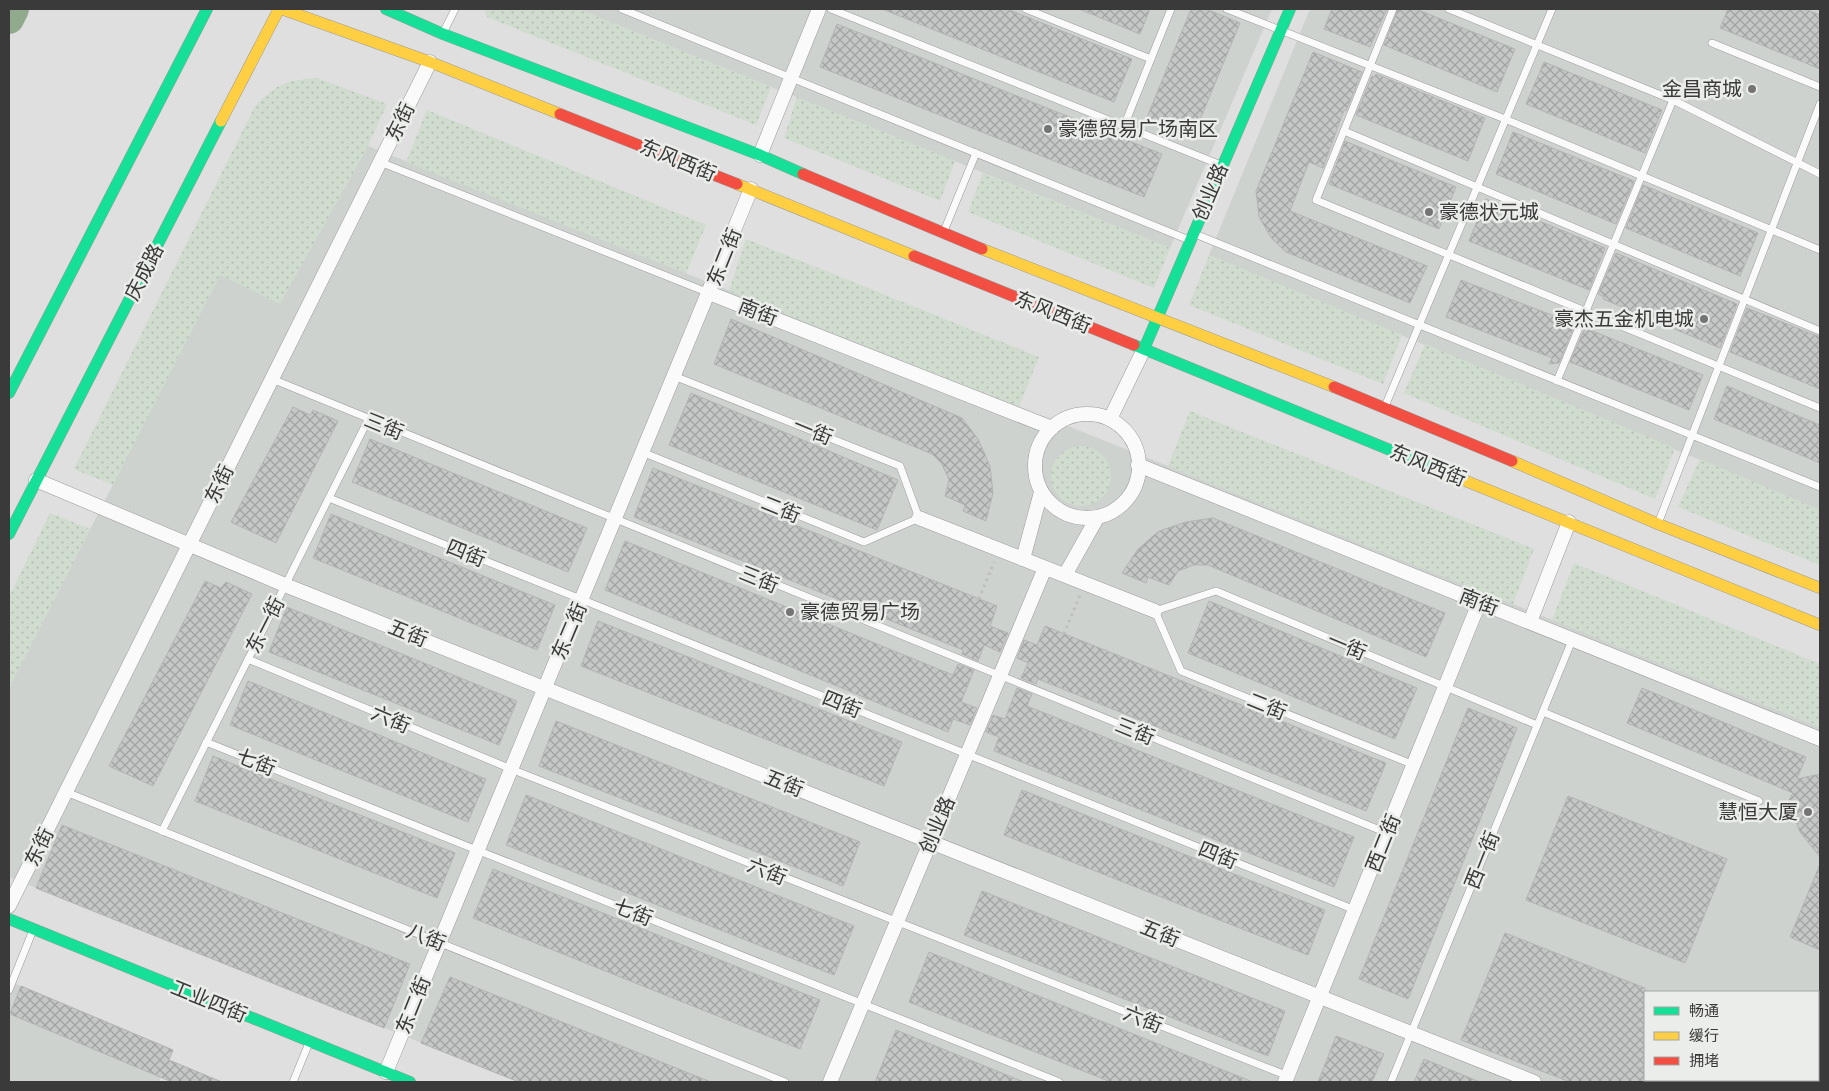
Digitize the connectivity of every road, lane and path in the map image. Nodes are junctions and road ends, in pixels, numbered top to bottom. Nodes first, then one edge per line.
1 (206, 9) edge
2 (281, 9) edge
3 (386, 9) edge
4 (455, 9) edge
5 (622, 9) edge
6 (819, 9) edge
7 (831, 9) edge
8 (1026, 9) edge
9 (1171, 9) edge
10 (1227, 9) edge
11 (1290, 9) edge
12 (1393, 9) edge
13 (1449, 9) edge
14 (1552, 9) edge
15 (1280, 30) junction
16 (443, 34) junction
17 (1712, 43) dead end
18 (1536, 45) junction
19 (1151, 59) junction
20 (430, 62) junction
21 (1371, 65) junction
22 (791, 78) junction
23 (1820, 87) edge
24 (1672, 100) junction
25 (1820, 104) edge
26 (1505, 119) junction
27 (1124, 126) junction
28 (1344, 132) junction
29 (976, 153) junction
30 (760, 154) junction
31 (380, 162) junction
32 (1797, 162) junction
33 (1221, 165) junction
34 (1820, 174) edge
35 (1642, 176) junction
36 (1476, 187) junction
37 (751, 189) junction
38 (1772, 230) junction
39 (943, 234) junction
40 (1191, 236) junction
41 (1614, 244) junction
42 (1820, 250) edge
43 (1448, 254) junction
44 (709, 293) junction
45 (1745, 299) junction
46 (1586, 311) junction
47 (1158, 316) junction
48 (1418, 324) junction
49 (1820, 331) edge
50 (1144, 349) junction
51 (1719, 366) junction
52 (674, 376) junction
53 (272, 379) junction
54 (1557, 380) junction
55 (9, 393) edge
56 (1385, 407) junction
57 (1820, 408) edge
58 (1110, 419) junction
59 (368, 420) junction
60 (1052, 428) junction
61 (1692, 435) junction
62 (642, 452) junction
63 (1138, 465) junction
64 (36, 480) junction
65 (1820, 487) edge
66 (1041, 492) junction
67 (329, 498) junction
68 (919, 518) junction
69 (1097, 518) junction
70 (614, 520) junction
71 (1570, 522) junction
72 (1658, 524) junction
73 (9, 534) edge
74 (189, 545) junction
75 (997, 556) dead end
76 (1023, 559) junction
77 (1044, 568) junction
78 (1065, 575) junction
79 (285, 585) junction
80 (1820, 588) edge
81 (1082, 593) dead end
82 (582, 599) junction
83 (979, 599) dead end
84 (1479, 603) junction
85 (1155, 611) junction
86 (1530, 622) junction
87 (1820, 625) edge
88 (1064, 634) dead end
89 (1572, 638) junction
90 (248, 659) junction
91 (999, 676) junction
92 (1445, 687) junction
93 (545, 688) junction
94 (1543, 712) junction
95 (1537, 725) junction
96 (1820, 739) edge
97 (206, 742) junction
98 (967, 754) junction
99 (1414, 765) junction
100 (511, 769) junction
101 (66, 792) junction
102 (1759, 801) dead end
103 (162, 830) junction
104 (1386, 833) junction
105 (930, 842) junction
106 (478, 850) junction
107 (9, 906) edge
108 (1355, 910) junction
109 (9, 919) edge
110 (896, 922) junction
111 (34, 929) junction
112 (439, 942) junction
113 (9, 990) edge
114 (1320, 997) junction
115 (863, 1003) junction
116 (1411, 1034) junction
117 (310, 1041) junction
118 (386, 1072) junction
119 (1287, 1079) edge
120 (293, 1082) edge
121 (410, 1082) edge
122 (786, 1082) edge
123 (830, 1082) edge
124 (1059, 1082) edge
125 (1391, 1082) edge
126 (1534, 1082) edge

1 - 55 main road
2 - 20 main road, 东风西街
2 - 64 main road, 庆成路
3 - 16 main road, 东风西街
4 - 16 lane
5 - 22 lane
6 - 22 street
7 - 27 lane
8 - 19 lane
9 - 19 lane
10 - 15 lane
11 - 15 main road, 创业路
12 - 21 lane
13 - 18 lane
14 - 18 lane
15 - 21 lane
15 - 33 main road, 创业路
16 - 30 main road, 东风西街
17 - 23 lane
18 - 24 lane
18 - 26 lane
19 - 27 lane
20 - 31 street, 东街
20 - 37 main road, 东风西街
21 - 26 lane
21 - 28 lane
22 - 29 lane
22 - 30 street
24 - 32 lane
24 - 35 lane
25 - 32 lane
26 - 35 lane
26 - 36 lane
27 - 33 lane
28 - 36 lane
28 - 43 lane
29 - 39 lane
29 - 40 lane
30 - 39 main road, 东风西街
31 - 44 lane, 南街
31 - 53 street, 东街
32 - 34 lane
32 - 38 lane
33 - 40 main road, 创业路
35 - 38 lane
35 - 41 lane
36 - 41 lane
36 - 43 lane
37 - 44 street, 东二街
37 - 50 main road, 东风西街
38 - 42 lane
38 - 45 lane
39 - 47 main road, 东风西街
40 - 47 main road, 创业路
40 - 48 lane
41 - 45 lane
41 - 46 lane
43 - 46 lane
43 - 48 lane
44 - 52 street, 东二街
44 - 60 street, 南街
45 - 49 lane
45 - 51 lane
46 - 51 lane
46 - 54 lane
47 - 50 main road, 创业路
47 - 56 main road, 东风西街
48 - 54 lane
48 - 56 lane
50 - 58 street
50 - 71 main road, 东风西街
51 - 57 lane
51 - 61 lane
52 - 62 street, 东二街
52 - 68 lane, 一街
53 - 59 lane, 三街
53 - 74 street, 东街
54 - 61 lane
56 - 72 main road, 东风西街
58 - 60 street
58 - 63 street
59 - 67 lane, 东一街
59 - 70 lane, 三街
60 - 66 street
61 - 65 lane
61 - 72 lane
62 - 68 lane, 二街
62 - 70 street, 东二街
63 - 69 street
63 - 84 street, 南街
64 - 73 main road, 庆成路
64 - 74 street, 五街
66 - 69 street
66 - 76 street
67 - 79 lane, 东一街
67 - 82 lane, 四街
68 - 76 street
69 - 78 street
70 - 82 street, 东二街
70 - 91 lane, 三街
71 - 86 street
71 - 87 main road, 东风西街
72 - 80 main road, 东风西街
74 - 79 street, 五街
74 - 101 street, 东街
75 - 83 path
76 - 77 street
77 - 78 street
77 - 91 street, 创业路
78 - 85 street
79 - 90 lane, 东一街
79 - 93 street, 五街
81 - 88 path
82 - 93 street, 东二街
82 - 98 lane, 四街
84 - 86 street, 南街
84 - 92 street, 西二街
85 - 92 lane, 一街
85 - 99 lane, 二街
86 - 89 street, 南街
89 - 94 lane, 西一街
89 - 96 street, 南街
90 - 97 lane, 东一街
90 - 100 lane, 六街
91 - 98 street, 创业路
91 - 104 lane, 三街
92 - 95 lane, 一街
92 - 99 street, 西二街
93 - 100 street, 东二街
93 - 105 street, 五街
94 - 95 lane, 西一街
94 - 102 lane
95 - 116 lane, 西一街
97 - 103 lane, 东一街
97 - 106 lane, 七街
98 - 105 street, 创业路
98 - 108 lane, 四街
99 - 104 street, 西二街
100 - 106 street, 东二街
100 - 110 lane, 六街
101 - 103 lane, 八街
101 - 107 street, 东街
103 - 112 lane, 八街
104 - 108 street, 西二街
105 - 110 street, 创业路
105 - 114 street, 五街
106 - 112 street, 东二街
106 - 115 lane, 七街
108 - 114 street, 西二街
109 - 111 main road, 工业四街
110 - 115 street, 创业路
110 - 119 lane, 六街
111 - 113 lane
111 - 117 main road, 工业四街
112 - 118 street, 东二街
112 - 122 lane, 八街
114 - 116 street, 五街
114 - 119 street, 西二街
115 - 123 street, 创业路
115 - 124 lane, 七街
116 - 125 lane, 西一街
116 - 126 street, 五街
117 - 118 main road, 工业四街
117 - 120 lane
118 - 121 main road, 工业四街

